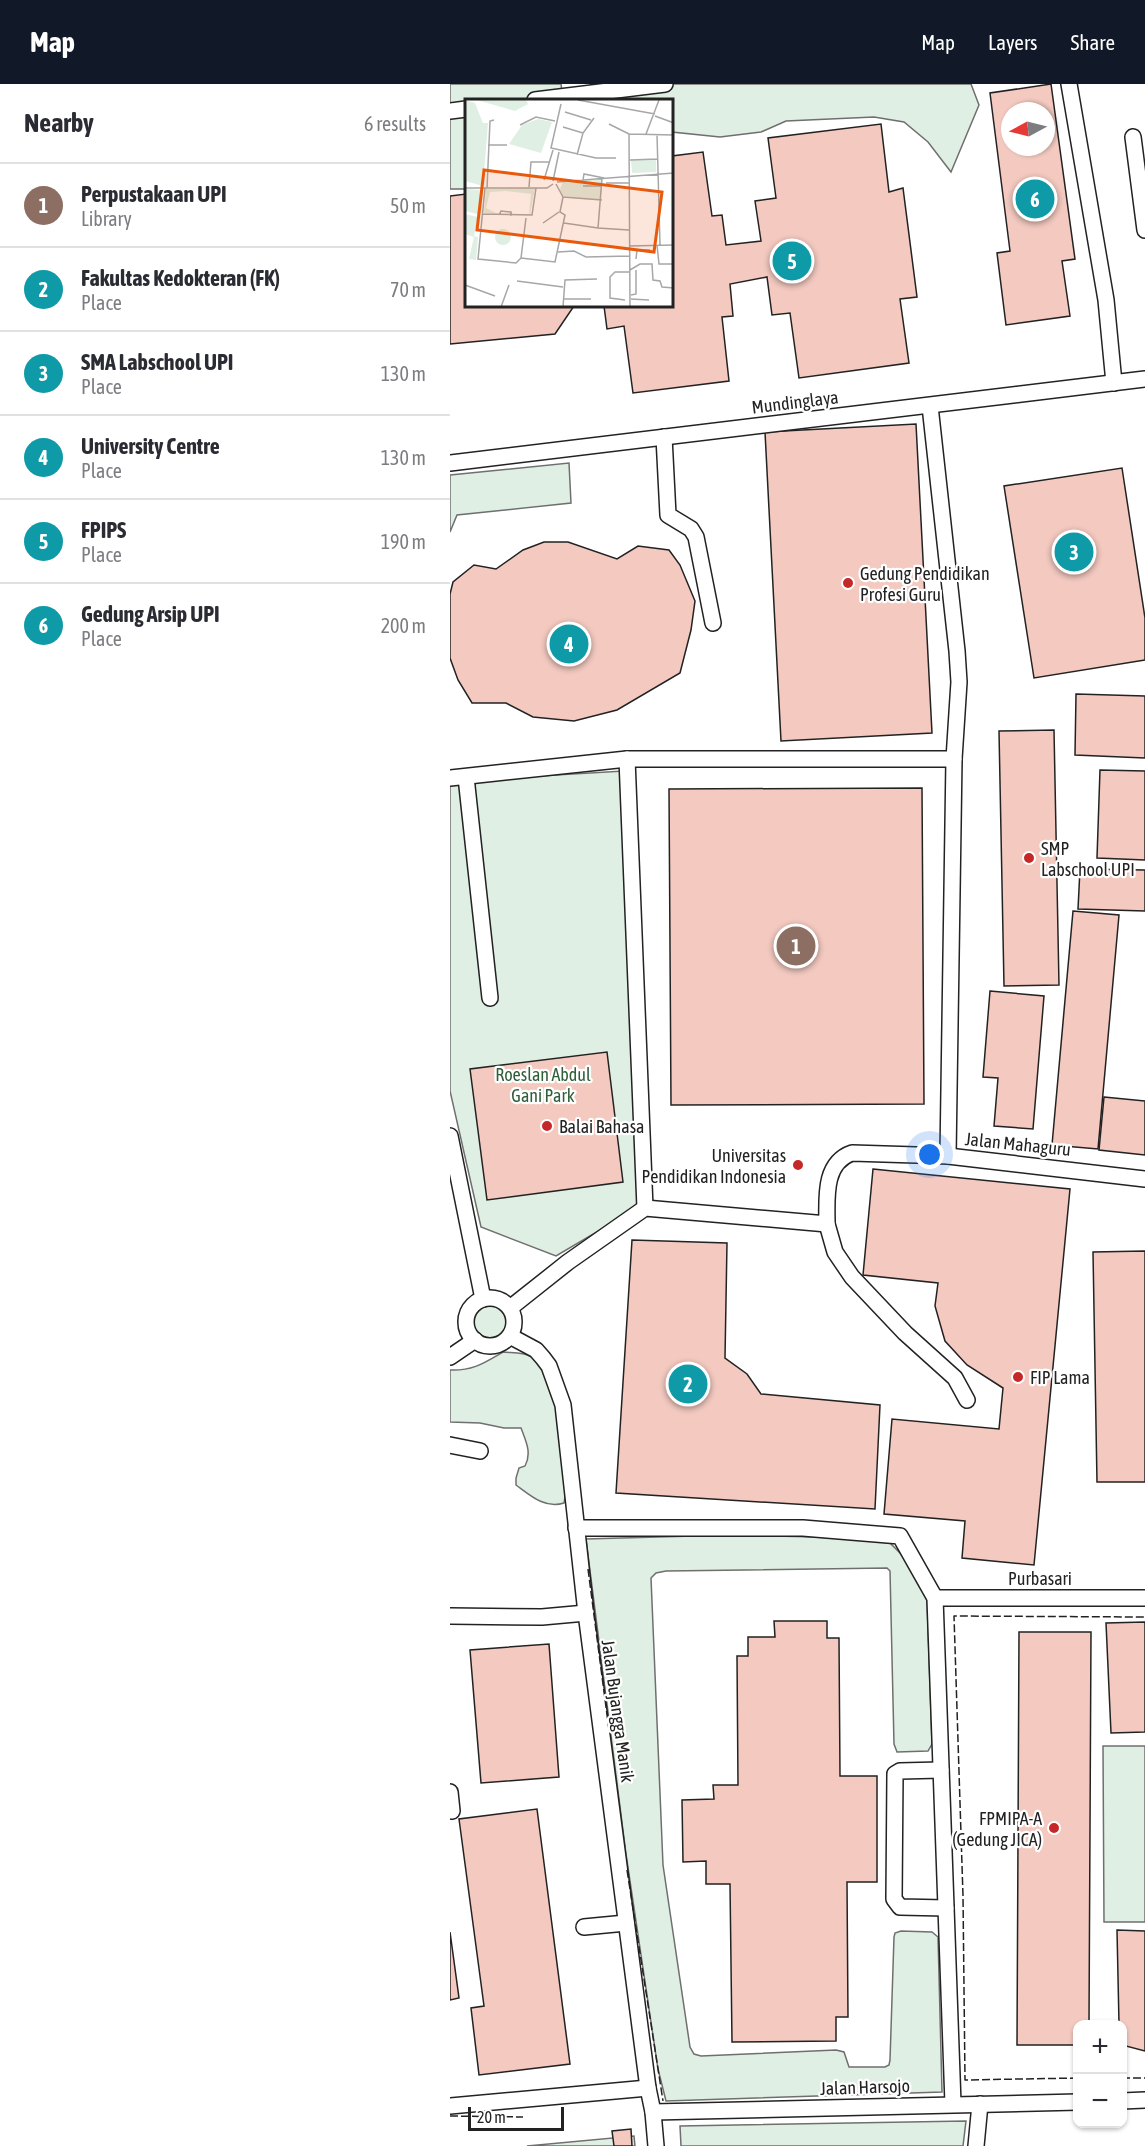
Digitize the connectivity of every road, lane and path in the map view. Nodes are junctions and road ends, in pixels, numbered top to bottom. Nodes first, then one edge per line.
1 (665, 84) edge
2 (1069, 84) edge
3 (543, 99) edge
4 (465, 109) edge
5 (450, 111) edge
6 (1133, 137) dead end
7 (1145, 230) edge
8 (1145, 379) edge
9 (1114, 383) junction
10 (930, 406) junction
11 (664, 437) junction
12 (450, 463) edge
13 (713, 623) dead end
14 (627, 759) junction
15 (954, 759) junction
16 (466, 777) junction
17 (450, 778) edge
18 (490, 998) dead end
19 (450, 1136) edge
20 (948, 1156) junction
21 (1145, 1179) edge
22 (645, 1208) junction
23 (827, 1224) junction
24 (483, 1299) junction
25 (510, 1308) junction
26 (510, 1336) junction
27 (475, 1340) junction
28 (450, 1357) edge
29 (967, 1400) dead end
30 (450, 1445) edge
31 (480, 1451) dead end
32 (576, 1528) junction
33 (935, 1598) junction
34 (1145, 1598) edge
35 (586, 1613) junction
36 (450, 1616) edge
37 (941, 1770) junction
38 (450, 1792) edge
39 (452, 1811) dead end
40 (946, 1908) junction
41 (626, 1923) junction
42 (584, 1927) dead end
43 (648, 2088) junction
44 (1145, 2100) edge
45 (1127, 2101) edge
46 (1073, 2102) edge
47 (953, 2104) junction
48 (980, 2104) junction
49 (450, 2106) edge
50 (653, 2112) junction
51 (656, 2146) edge
52 (975, 2146) edge

1 - 3 lane
2 - 9 lane
4 - 5 lane
6 - 7 lane
8 - 9 lane, Mundinglaya
9 - 10 lane, Mundinglaya
10 - 11 lane, Mundinglaya
10 - 15 lane
11 - 12 lane, Mundinglaya
11 - 13 lane
14 - 15 lane
14 - 16 lane
14 - 22 lane
15 - 20 lane
16 - 17 lane
16 - 18 lane
19 - 24 lane
20 - 21 lane, Jalan Mahaguru
20 - 23 lane, Jalan Mahaguru
22 - 23 lane
22 - 25 lane
23 - 29 lane
24 - 25 lane
24 - 27 lane
25 - 26 lane
26 - 27 lane
26 - 32 lane, Jalan Bujangga Manik
27 - 28 lane
30 - 31 lane
32 - 33 lane
32 - 35 lane, Jalan Bujangga Manik
33 - 34 lane, Purbasari
33 - 37 lane
35 - 36 lane
35 - 41 lane, Jalan Bujangga Manik
37 - 40 lane
37 - 40 lane
38 - 39 lane
40 - 47 lane
41 - 42 lane
41 - 43 lane, Jalan Bujangga Manik
43 - 49 lane
43 - 50 lane, Jalan Bujangga Manik
44 - 45 lane
46 - 48 lane, Jalan Harsojo
47 - 48 lane, Jalan Harsojo
47 - 50 lane, Jalan Harsojo
48 - 52 lane
50 - 51 lane, Jalan Bujangga Manik

